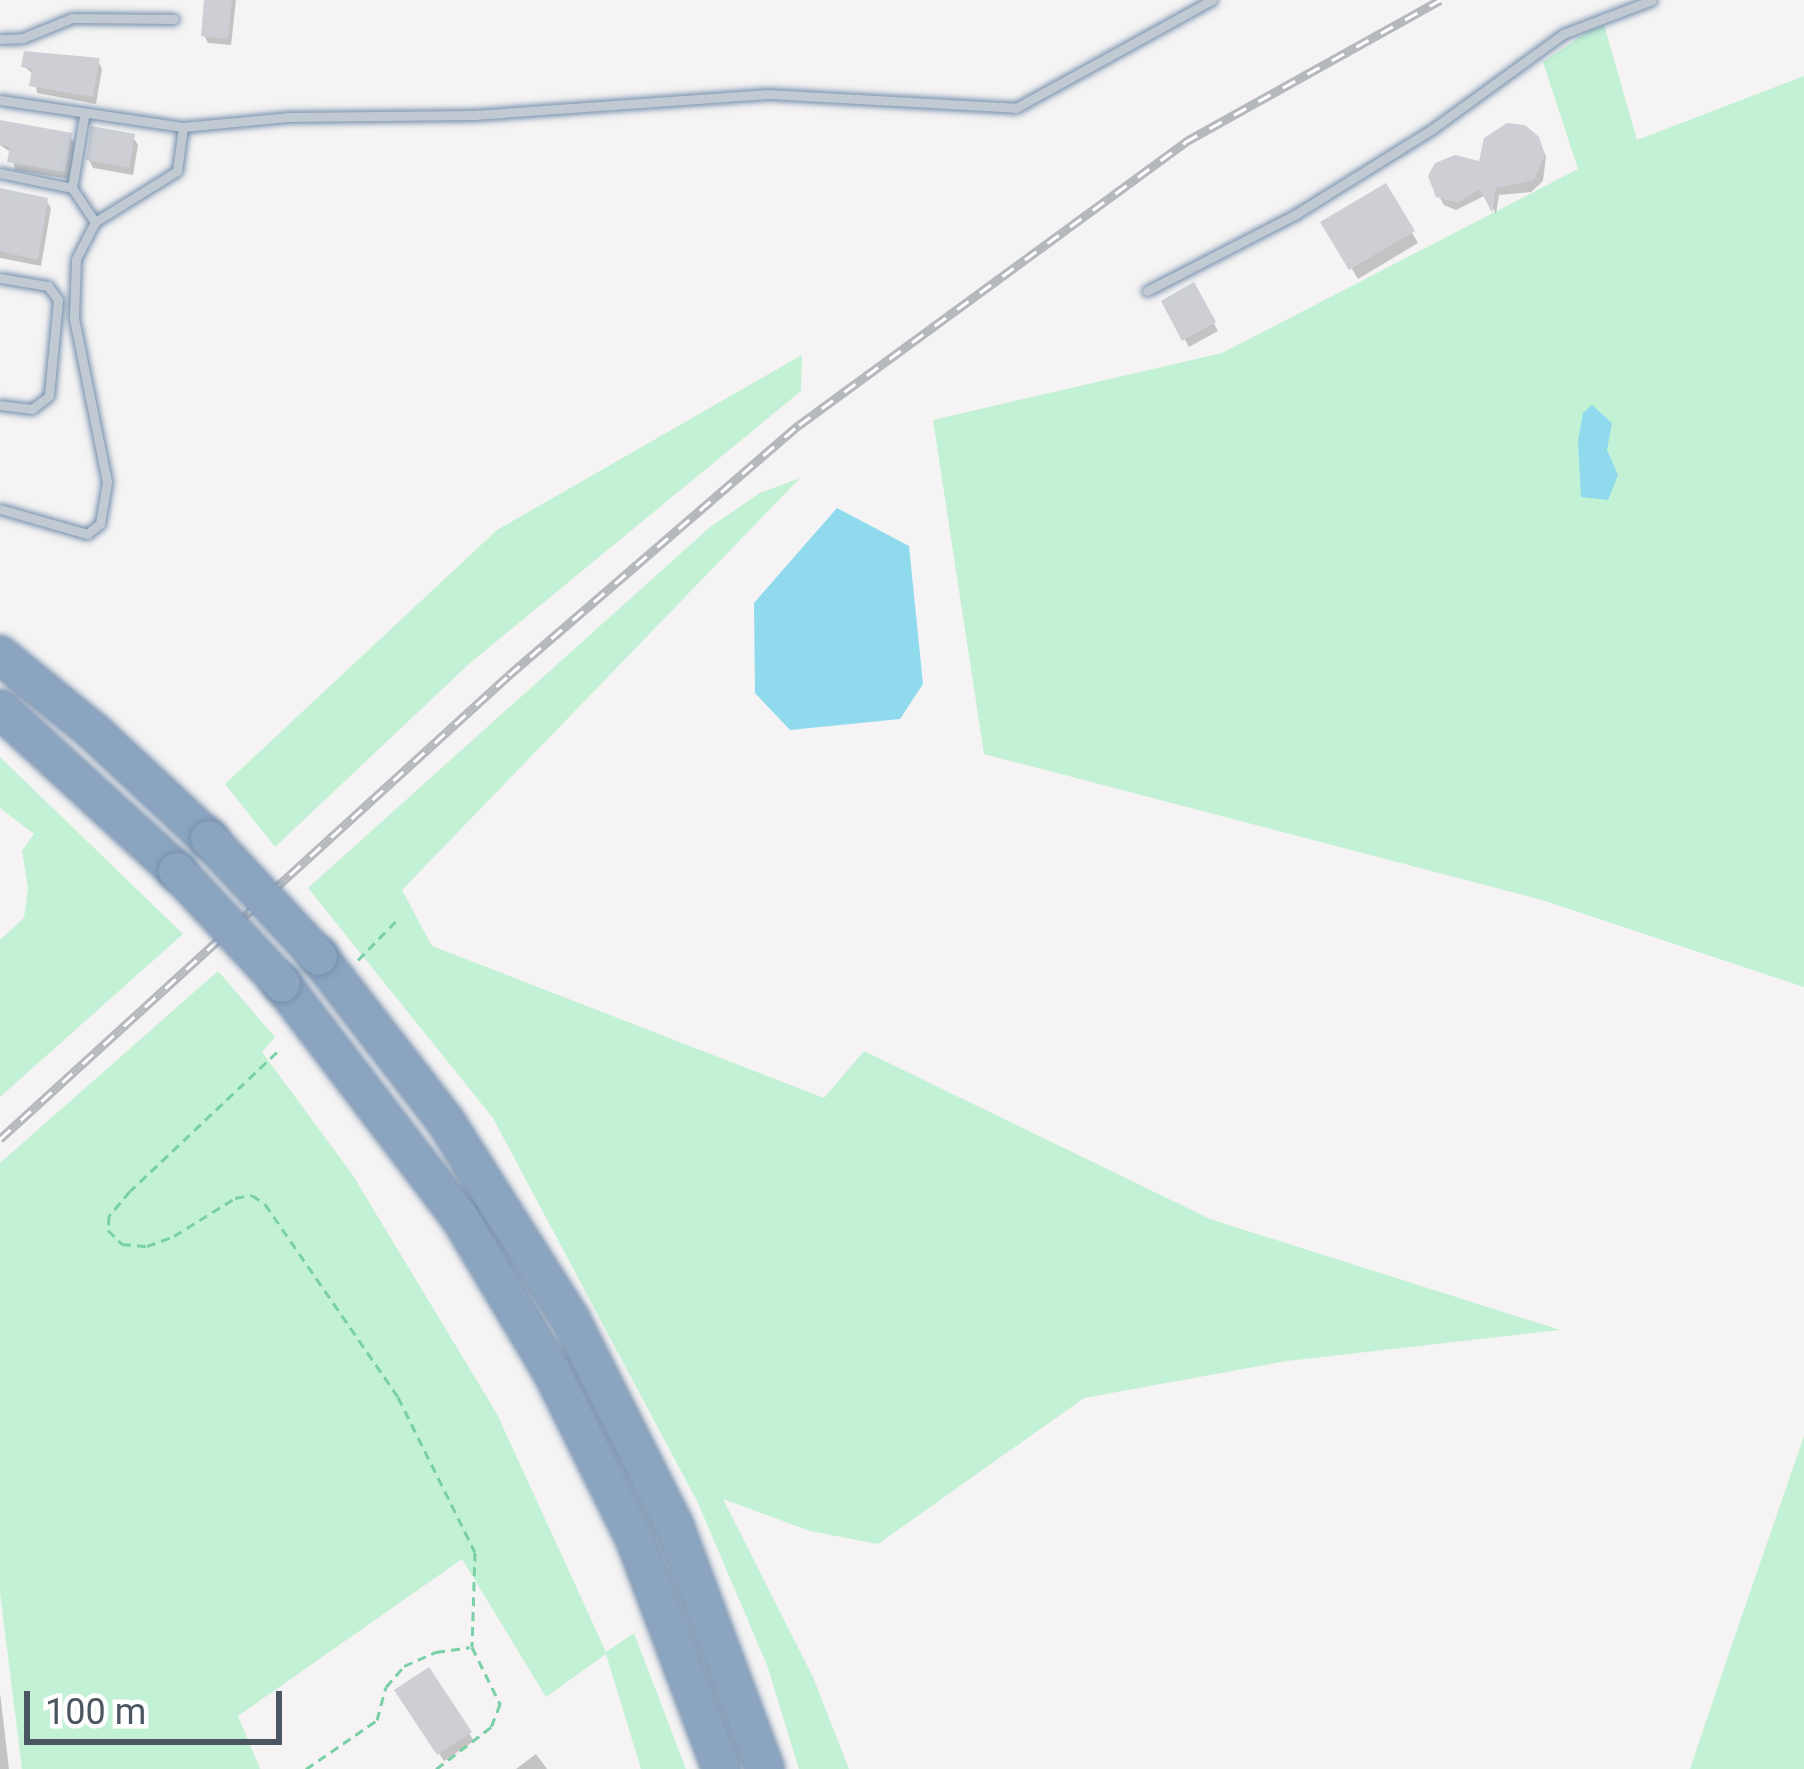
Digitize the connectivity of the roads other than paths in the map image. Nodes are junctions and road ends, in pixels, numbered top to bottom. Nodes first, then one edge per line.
1 (1212, 0) edge
2 (1652, 0) edge
3 (174, 19) dead end
4 (0, 39) edge
5 (1, 103) edge
6 (85, 116) junction
7 (183, 127) junction
8 (0, 173) edge
9 (72, 188) junction
10 (95, 222) junction
11 (0, 278) edge
12 (1147, 291) dead end
13 (0, 405) edge
14 (0, 508) edge
15 (0, 655) edge
16 (0, 709) edge
17 (721, 1769) edge
18 (765, 1769) edge

1 - 7 lane
2 - 12 lane
3 - 4 lane
5 - 6 lane
6 - 7 lane
6 - 9 lane
7 - 10 lane
8 - 9 lane
9 - 10 lane
10 - 14 lane
11 - 13 lane
15 - 18 highway, bridge
16 - 17 highway, bridge

